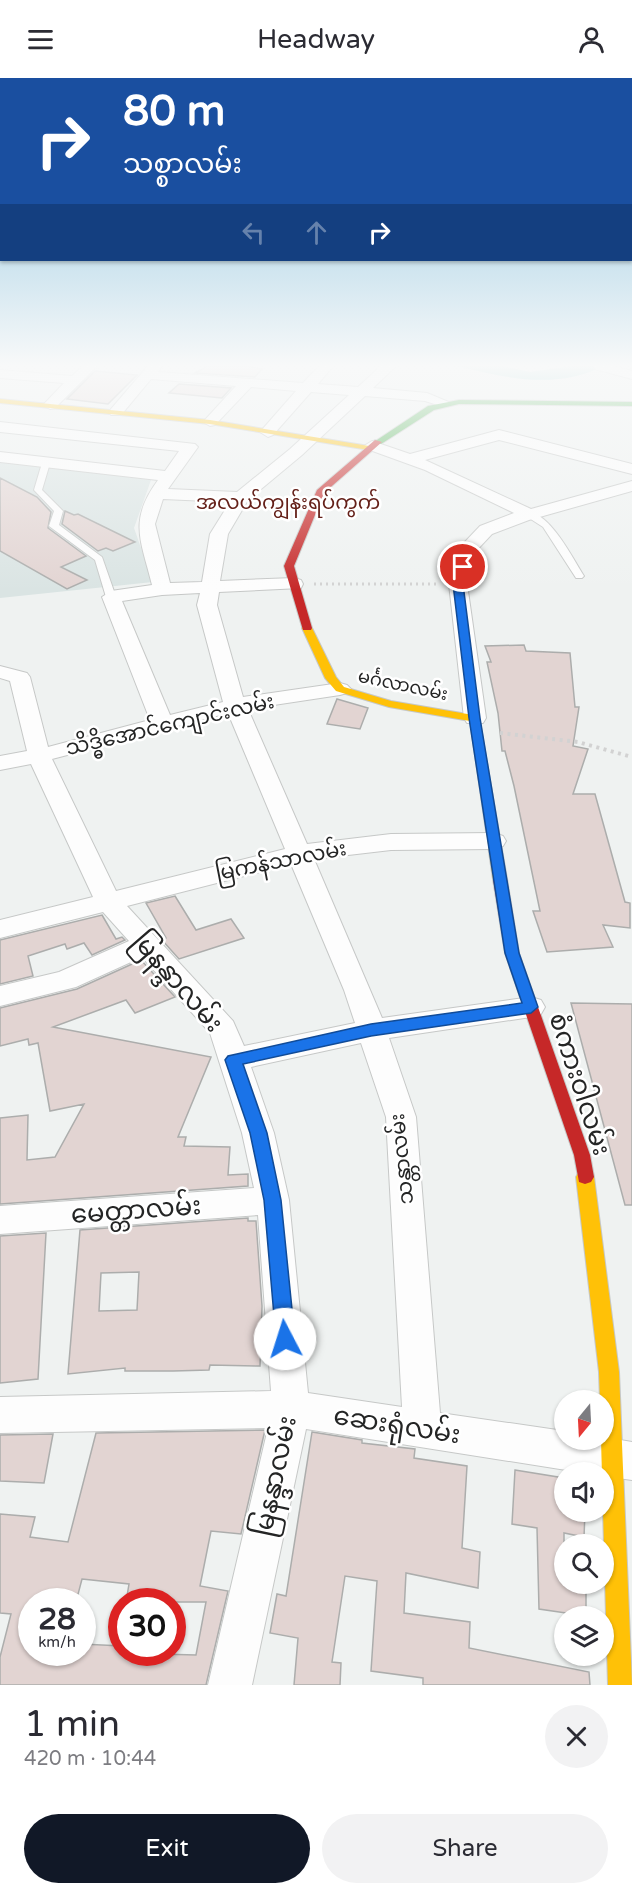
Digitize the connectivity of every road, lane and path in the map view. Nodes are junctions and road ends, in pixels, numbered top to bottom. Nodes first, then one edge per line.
1 (60, 441) edge
2 (132, 441) edge
3 (307, 441) edge
4 (331, 441) edge
5 (379, 441) edge
6 (471, 441) edge
7 (522, 441) edge
8 (370, 447) junction
9 (0, 458) edge
10 (410, 459) junction
11 (46, 463) junction
12 (632, 469) edge
13 (169, 477) junction
14 (628, 489) edge
15 (156, 494) junction
16 (241, 497) junction
17 (529, 514) junction
18 (579, 576) dead end
19 (294, 584) junction
20 (458, 584) junction
21 (211, 587) junction
22 (162, 589) junction
23 (111, 597) junction
24 (0, 672) edge
25 (340, 689) junction
26 (236, 705) junction
27 (162, 722) junction
28 (476, 725) junction
29 (39, 756) junction
30 (632, 757) edge
31 (0, 763) edge
32 (494, 841) junction
33 (301, 853) junction
34 (108, 901) junction
35 (0, 929) edge
36 (146, 944) junction
37 (0, 996) edge
38 (531, 1007) junction
39 (371, 1030) junction
40 (233, 1060) junction
41 (273, 1200) junction
42 (0, 1220) edge
43 (291, 1409) junction
44 (0, 1415) edge
45 (422, 1428) junction
46 (623, 1459) edge
47 (230, 1685) edge
48 (620, 1685) edge

1 - 11 street
2 - 13 street
3 - 16 street, သန္တာလမ်း
4 - 8 main road
5 - 8 main road, မင်္ဂလာလမ်း
6 - 10 street
7 - 12 street
8 - 10 street
8 - 19 main road, မင်္ဂလာလမ်း
9 - 11 street
10 - 17 street
11 - 13 street
11 - 23 lane
13 - 15 street
14 - 17 street
15 - 16 street
15 - 22 street
16 - 21 street, သန္တာလမ်း
17 - 18 lane
17 - 20 street
19 - 20 path
19 - 21 street
19 - 25 main road, မင်္ဂလာလမ်း
20 - 28 street
21 - 22 street
21 - 26 street, သန္တာလမ်း
22 - 23 street
23 - 27 street
24 - 29 street, မြနန္ဒာလမ်း
25 - 26 street, သိဒ္ဓိအောင်ကျောင်းလမ်း
25 - 28 main road, မင်္ဂလာလမ်း
26 - 27 street, သိဒ္ဓိအောင်ကျောင်းလမ်း
26 - 33 street, သန္တာလမ်း
27 - 29 street, သိဒ္ဓိအောင်ကျောင်းလမ်း
28 - 30 path
28 - 32 main road, စံကားဝါလမ်း
29 - 31 street, သိဒ္ဓိအောင်ကျောင်းလမ်း
29 - 34 street, မြနန္ဒာလမ်း
32 - 33 street, မြကန်သာလမ်း
32 - 38 main road, စံကားဝါလမ်း
33 - 34 street, မြကန်သာလမ်း
33 - 39 street, သန္တာလမ်း
34 - 35 street, မြကန်သာလမ်း
34 - 36 street, မြနန္ဒာလမ်း
36 - 37 street
36 - 40 street, မြနန္ဒာလမ်း
38 - 39 street
38 - 46 main road, စံကားဝါလမ်း
39 - 40 street
39 - 45 street, သန္တာလမ်း
40 - 41 street, မြနန္ဒာလမ်း
41 - 42 street, မေတ္တာလမ်း
41 - 43 street, မြနန္ဒာလမ်း
43 - 44 street, ဆေးရုံလမ်း
43 - 45 street, ဆေးရုံလမ်း
43 - 47 street, မြနန္ဒာလမ်း
45 - 46 street, ဆေးရုံလမ်း
46 - 48 main road, စံကားဝါလမ်း

